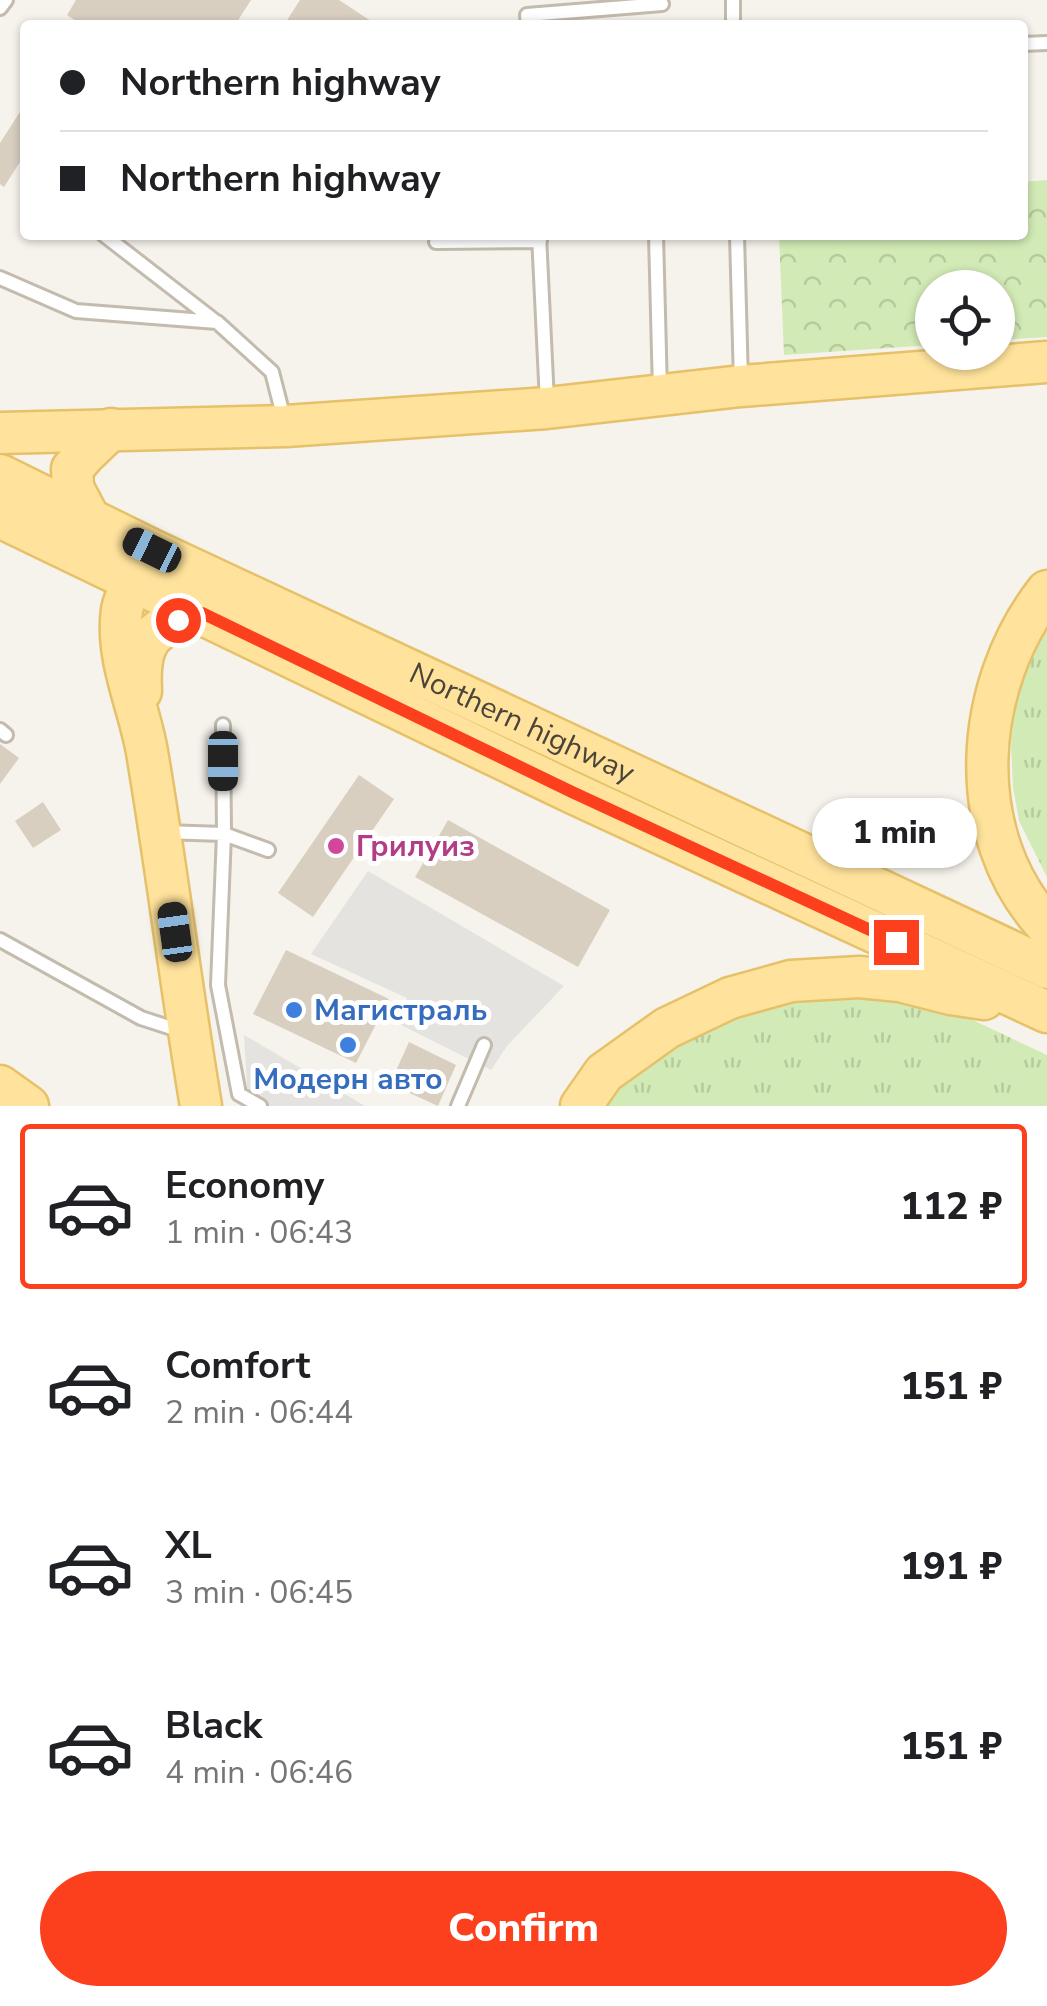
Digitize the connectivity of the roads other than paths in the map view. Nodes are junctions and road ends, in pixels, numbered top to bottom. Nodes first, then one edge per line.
1 (6, 0) edge
2 (662, 4) dead end
3 (0, 8) edge
4 (528, 20) edge
5 (110, 240) edge
6 (488, 240) edge
7 (540, 240) edge
8 (656, 240) edge
9 (738, 240) edge
10 (436, 242) dead end
11 (0, 278) edge
12 (217, 322) junction
13 (1047, 362) edge
14 (741, 386) junction
15 (660, 394) junction
16 (547, 408) junction
17 (286, 426) junction
18 (111, 429) junction
19 (0, 432) edge
20 (0, 475) edge
21 (0, 517) edge
22 (90, 520) junction
23 (143, 566) junction
24 (1047, 591) edge
25 (202, 613) junction
26 (142, 724) junction
27 (223, 725) dead end
28 (161, 832) junction
29 (224, 834) junction
30 (268, 850) dead end
31 (1047, 926) edge
32 (0, 940) edge
33 (1047, 968) edge
34 (1044, 1010) edge
35 (188, 1033) junction
36 (484, 1045) dead end
37 (0, 1086) edge
38 (28, 1106) edge
39 (201, 1106) edge
40 (260, 1106) edge
41 (458, 1106) edge
42 (581, 1106) edge

1 - 3 lane
2 - 4 lane
5 - 12 lane
6 - 10 lane
7 - 16 lane
8 - 15 lane
9 - 14 lane
11 - 12 lane
12 - 17 lane
13 - 14 main road
14 - 15 main road
15 - 16 main road
16 - 17 main road
17 - 18 main road
18 - 19 main road
18 - 22 main road
20 - 22 main road, Northern highway
21 - 23 main road, Northern highway
22 - 23 main road, Northern highway
23 - 25 main road, Northern highway
23 - 26 main road
23 - 33 main road, Northern highway
24 - 31 main road
25 - 26 main road
25 - 34 main road, Northern highway
26 - 28 main road
27 - 29 lane
28 - 29 lane
28 - 35 main road
29 - 30 lane
29 - 40 lane
32 - 35 lane
34 - 42 main road
35 - 39 main road
36 - 41 lane
37 - 38 main road

